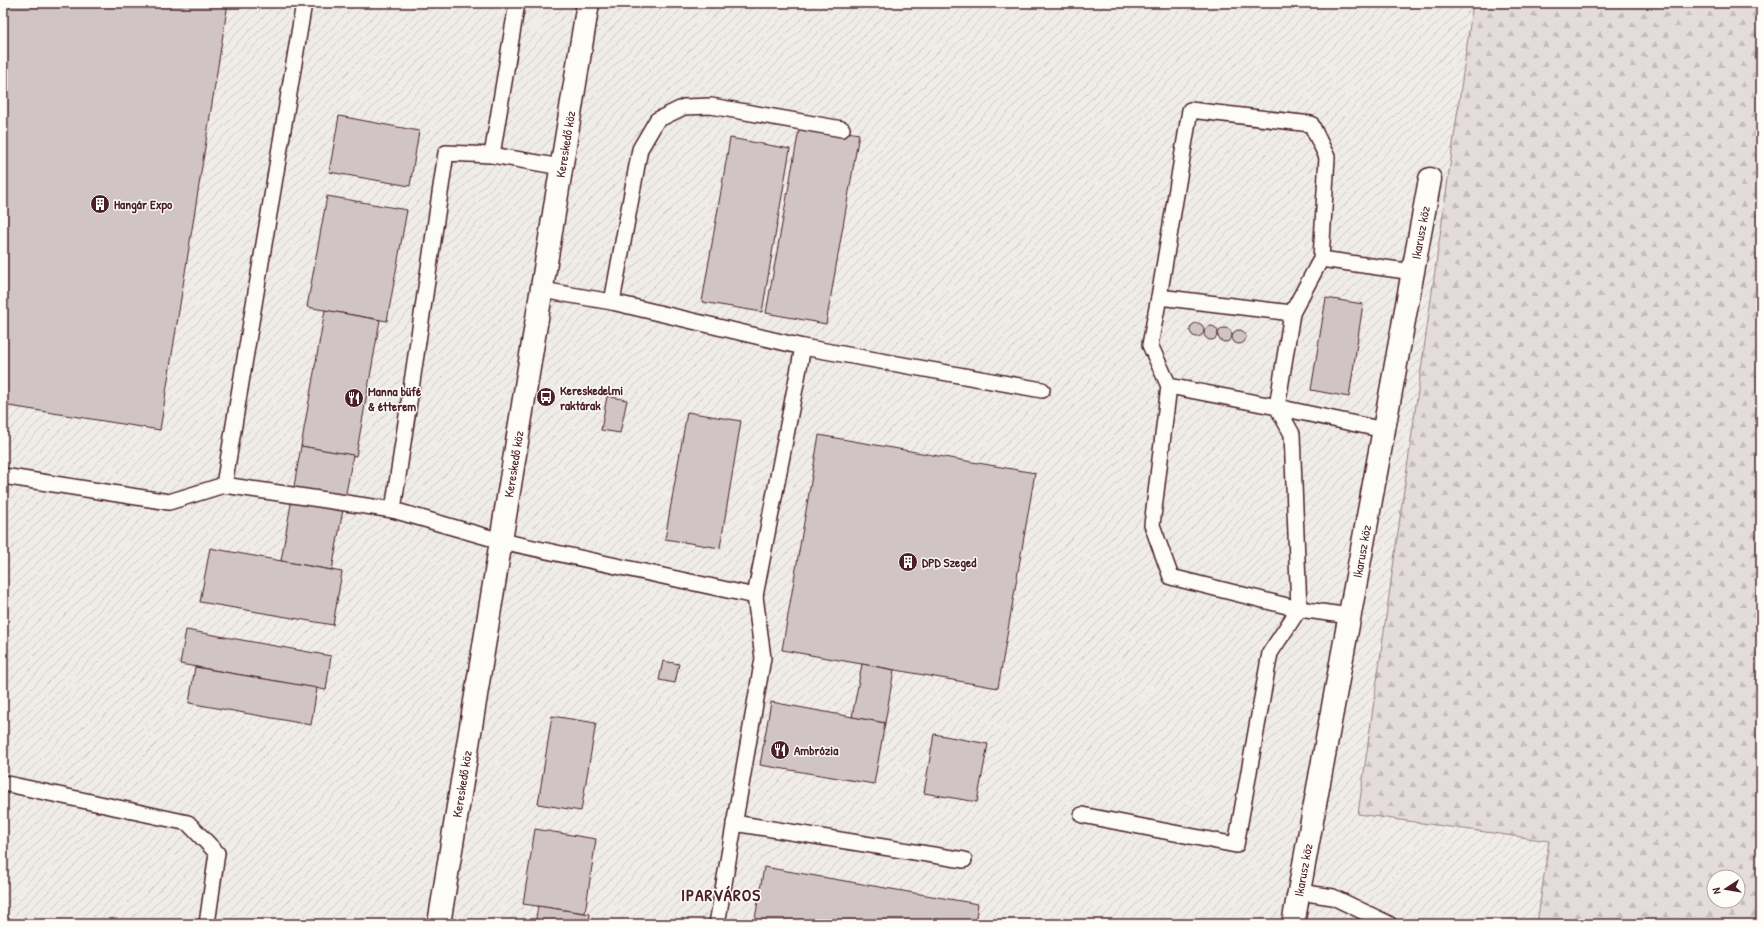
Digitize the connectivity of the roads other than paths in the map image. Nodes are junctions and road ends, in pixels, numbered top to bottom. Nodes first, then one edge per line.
1 (304, 3) edge
2 (517, 3) edge
3 (588, 3) edge
4 (842, 129) dead end
5 (492, 155) junction
6 (561, 167) junction
7 (1430, 179) dead end
8 (1321, 259) junction
9 (1413, 272) junction
10 (542, 290) junction
11 (1159, 296) junction
12 (612, 302) junction
13 (1292, 313) junction
14 (803, 347) junction
15 (1169, 386) junction
16 (1042, 390) dead end
17 (1277, 407) junction
18 (1384, 430) junction
19 (3, 476) edge
20 (224, 484) junction
21 (394, 510) junction
22 (501, 541) junction
23 (755, 596) junction
24 (1299, 609) junction
25 (1350, 616) junction
26 (3, 783) edge
27 (1082, 815) dead end
28 (734, 823) junction
29 (964, 860) dead end
30 (1299, 892) junction
31 (207, 924) edge
32 (439, 924) edge
33 (717, 924) edge
34 (1293, 924) edge
35 (1389, 924) edge

1 - 20 lane
2 - 5 lane
3 - 6 street, Kereskedő köz
4 - 12 lane
5 - 6 lane
5 - 21 lane
6 - 10 street, Kereskedő köz
7 - 9 street, Ikarusz köz
8 - 9 lane
8 - 11 lane
8 - 13 lane
9 - 18 street, Ikarusz köz
10 - 12 lane
10 - 22 street, Kereskedő köz
11 - 13 lane
11 - 15 lane
12 - 14 lane
13 - 17 lane
14 - 16 lane
14 - 23 lane
15 - 17 lane
15 - 24 lane
17 - 18 lane
17 - 24 lane
18 - 25 street, Ikarusz köz
19 - 20 lane
20 - 21 lane
21 - 22 lane
22 - 23 lane
22 - 32 street, Kereskedő köz
23 - 28 lane
24 - 25 lane
24 - 27 lane
25 - 30 street, Ikarusz köz
26 - 31 lane
28 - 29 lane
28 - 33 lane
30 - 34 street, Ikarusz köz
30 - 35 lane

